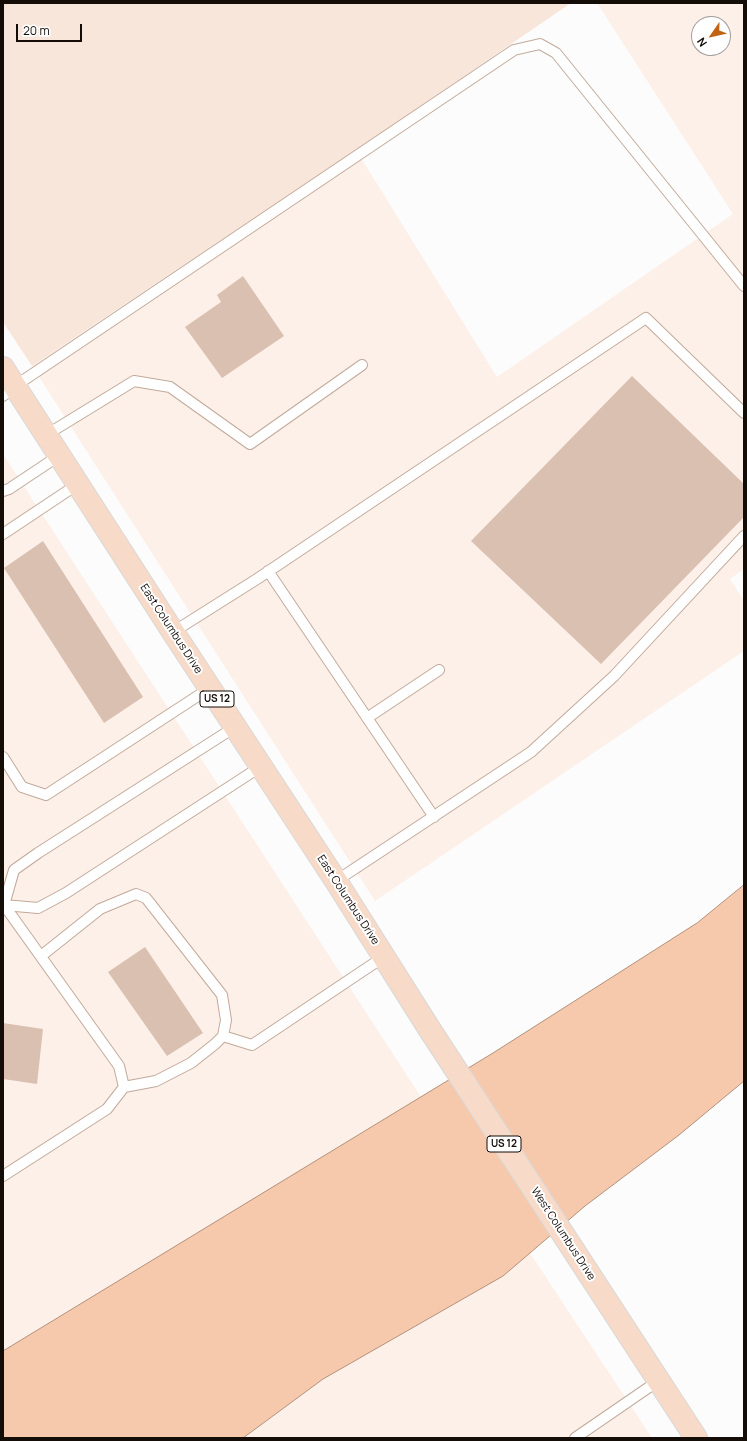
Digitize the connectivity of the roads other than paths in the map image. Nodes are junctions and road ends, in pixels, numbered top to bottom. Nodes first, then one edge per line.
1 (744, 286) edge
2 (362, 365) dead end
3 (7, 383) edge
4 (744, 412) edge
5 (46, 435) junction
6 (60, 455) junction
7 (78, 484) junction
8 (3, 490) edge
9 (3, 534) edge
10 (744, 536) edge
11 (268, 571) junction
12 (173, 632) junction
13 (439, 670) dead end
14 (210, 688) junction
15 (367, 718) junction
16 (235, 727) junction
17 (3, 757) edge
18 (260, 766) junction
19 (434, 817) junction
20 (336, 881) junction
21 (4, 905) edge
22 (41, 956) junction
23 (384, 956) junction
24 (430, 1030) joint
25 (223, 1036) junction
26 (124, 1087) junction
27 (3, 1176) edge
28 (658, 1381) junction
29 (575, 1438) edge
30 (696, 1438) edge

1 - 3 lane
2 - 5 lane
3 - 5 main road, East Columbus Drive / US 12
4 - 11 lane
5 - 6 main road, East Columbus Drive / US 12
6 - 7 main road, East Columbus Drive / US 12
6 - 8 lane
7 - 9 lane
7 - 12 main road, East Columbus Drive / US 12
10 - 19 lane
11 - 12 lane
11 - 15 lane
12 - 14 main road, East Columbus Drive / US 12
13 - 15 lane
14 - 16 main road, East Columbus Drive / US 12
14 - 17 lane
15 - 19 lane
16 - 18 main road, East Columbus Drive / US 12
16 - 21 lane
18 - 20 main road, East Columbus Drive / US 12
18 - 21 lane
19 - 20 lane
20 - 23 main road, East Columbus Drive / US 12
21 - 22 lane
22 - 25 lane
22 - 26 lane
23 - 24 main road, East Columbus Drive / US 12
23 - 25 lane
24 - 28 main road, West Columbus Drive / US 12
25 - 26 lane
26 - 27 lane
28 - 29 lane
28 - 30 main road, West Columbus Drive / US 12

